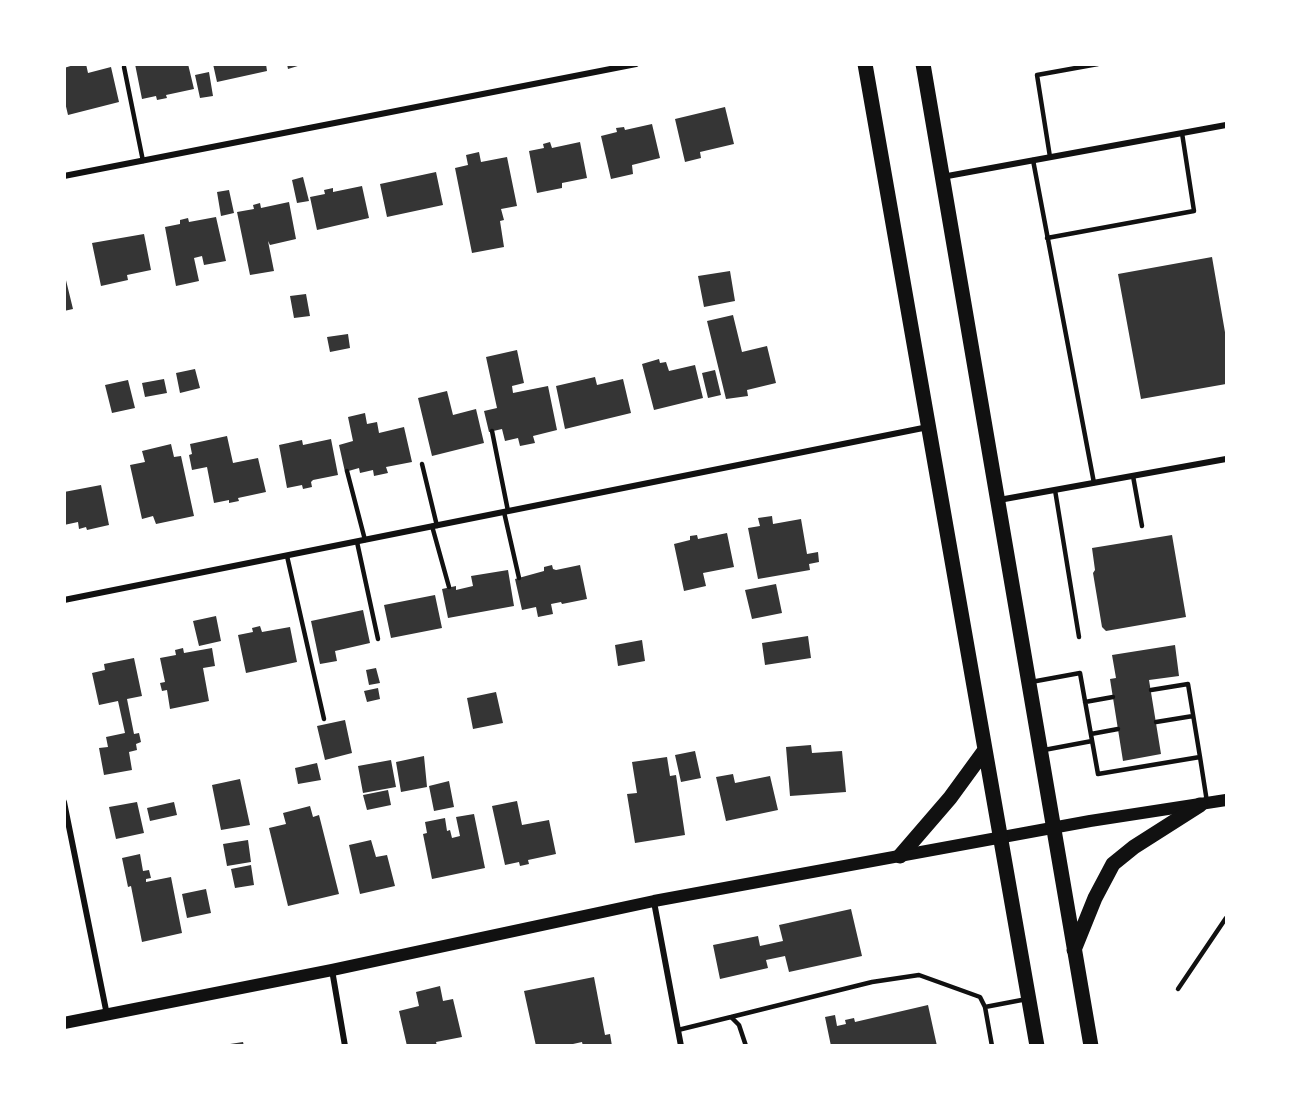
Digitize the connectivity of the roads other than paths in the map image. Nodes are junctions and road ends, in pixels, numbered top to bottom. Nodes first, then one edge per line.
1 (636, 64) edge
2 (865, 64) edge
3 (923, 64) edge
4 (1098, 64) edge
5 (124, 67) dead end
6 (1227, 125) edge
7 (1182, 133) junction
8 (1050, 157) junction
9 (143, 160) junction
10 (1033, 160) junction
11 (64, 176) edge
12 (942, 177) junction
13 (1047, 238) junction
14 (929, 427) junction
15 (492, 431) dead end
16 (1227, 459) edge
17 (422, 464) dead end
18 (347, 471) dead end
19 (1133, 476) junction
20 (1094, 483) junction
21 (1055, 490) junction
22 (998, 500) junction
23 (506, 512) junction
24 (434, 526) junction
25 (1142, 526) dead end
26 (365, 540) junction
27 (357, 542) junction
28 (287, 556) junction
29 (519, 578) dead end
30 (449, 587) dead end
31 (64, 600) edge
32 (1079, 637) dead end
33 (378, 639) dead end
34 (1029, 682) junction
35 (1151, 690) dead end
36 (1113, 697) dead end
37 (1085, 702) junction
38 (1193, 716) junction
39 (324, 719) dead end
40 (1156, 722) dead end
41 (1118, 729) dead end
42 (1090, 734) junction
43 (1092, 741) junction
44 (986, 750) junction
45 (1040, 751) junction
46 (1200, 757) junction
47 (1227, 800) edge
48 (64, 802) edge
49 (1203, 804) junction
50 (1053, 828) junction
51 (1001, 837) junction
52 (900, 856) junction
53 (654, 901) junction
54 (1227, 918) edge
55 (1074, 950) junction
56 (332, 970) junction
57 (1178, 989) dead end
58 (1029, 999) junction
59 (985, 1007) junction
60 (107, 1015) junction
61 (730, 1017) junction
62 (64, 1023) edge
63 (678, 1030) junction
64 (345, 1046) edge
65 (681, 1046) edge
66 (747, 1046) edge
67 (992, 1046) edge
68 (1037, 1046) edge
69 (1090, 1046) edge

1 - 9 street
2 - 14 main road
3 - 12 main road
4 - 8 lane
5 - 9 lane
6 - 7 street
7 - 8 street
7 - 13 lane
8 - 10 street
9 - 11 street
10 - 12 street
10 - 13 lane
12 - 22 main road
13 - 20 lane
14 - 23 street
14 - 44 main road
15 - 23 lane
16 - 19 street
17 - 24 lane
18 - 26 lane
19 - 20 street
19 - 25 lane
20 - 21 street
21 - 22 street
21 - 32 lane
22 - 34 main road
23 - 24 street
23 - 29 lane
24 - 26 street
24 - 30 lane
26 - 27 street
27 - 28 street
27 - 33 lane
28 - 31 street
28 - 39 lane
34 - 37 lane
34 - 45 main road
35 - 38 lane
36 - 37 lane
37 - 42 lane
38 - 40 lane
38 - 46 lane
41 - 42 lane
42 - 43 lane
43 - 45 lane
43 - 46 lane
44 - 51 main road
44 - 52 main road
45 - 50 main road
46 - 49 lane
47 - 49 main road
48 - 60 street
49 - 50 main road
49 - 55 main road
50 - 51 main road
50 - 55 main road
51 - 52 main road
51 - 58 main road
52 - 53 main road
53 - 56 main road
53 - 63 street
54 - 57 lane
55 - 69 main road
56 - 60 main road
56 - 64 street
58 - 59 lane
58 - 68 main road
59 - 61 lane
59 - 67 lane
60 - 62 main road
61 - 63 lane
61 - 66 lane
63 - 65 street

